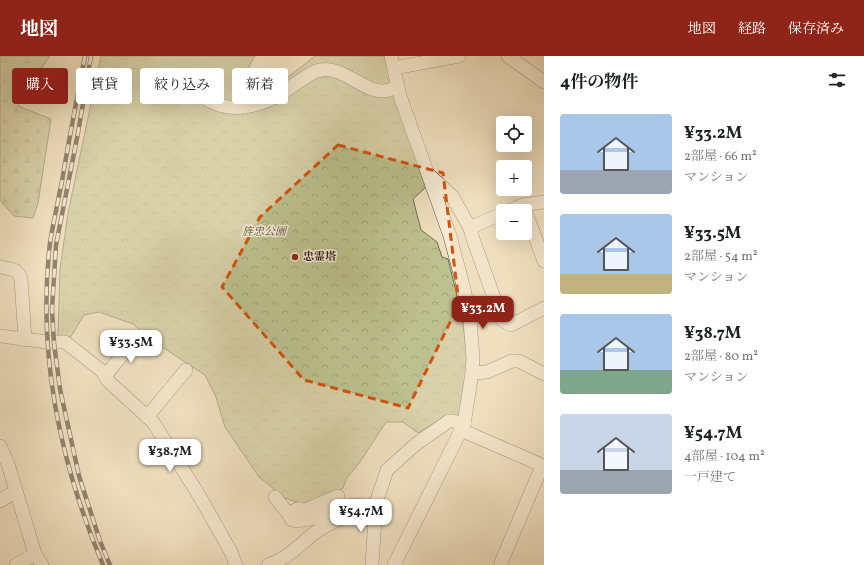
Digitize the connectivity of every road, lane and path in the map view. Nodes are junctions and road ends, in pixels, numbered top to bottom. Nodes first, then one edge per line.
1 (459, 56) edge
2 (508, 56) edge
3 (393, 62) edge
4 (544, 82) edge
5 (398, 87) junction
6 (218, 104) edge
7 (426, 172) junction
8 (544, 202) edge
9 (530, 204) edge
10 (496, 216) edge
11 (470, 228) junction
12 (532, 229) edge
13 (544, 261) edge
14 (0, 267) edge
15 (544, 308) edge
16 (0, 336) edge
17 (137, 337) dead end
18 (25, 340) junction
19 (186, 370) dead end
20 (472, 373) junction
21 (544, 374) edge
22 (106, 378) junction
23 (147, 416) junction
24 (462, 427) junction
25 (0, 446) edge
26 (543, 466) edge
27 (16, 491) junction
28 (338, 496) dead end
29 (275, 497) dead end
30 (0, 501) edge
31 (373, 504) junction
32 (289, 515) junction
33 (35, 554) junction
34 (16, 565) edge
35 (42, 565) edge
36 (236, 565) edge
37 (268, 565) edge
38 (372, 565) edge
39 (394, 565) edge
40 (500, 565) edge

1 - 3 street
2 - 4 street
3 - 5 street
5 - 6 street
5 - 7 street
7 - 11 street
7 - 20 street
8 - 9 street
10 - 11 street
11 - 15 street
12 - 13 street
14 - 18 street
16 - 18 street
17 - 22 street
18 - 22 street
19 - 23 street
20 - 21 street
20 - 24 street
22 - 23 street
23 - 36 street
24 - 26 street
24 - 31 street
24 - 39 street
25 - 27 street
26 - 40 street
27 - 30 street
27 - 33 street
28 - 32 street
29 - 32 street
31 - 32 street
31 - 37 street
31 - 38 street
33 - 34 street
33 - 35 street

